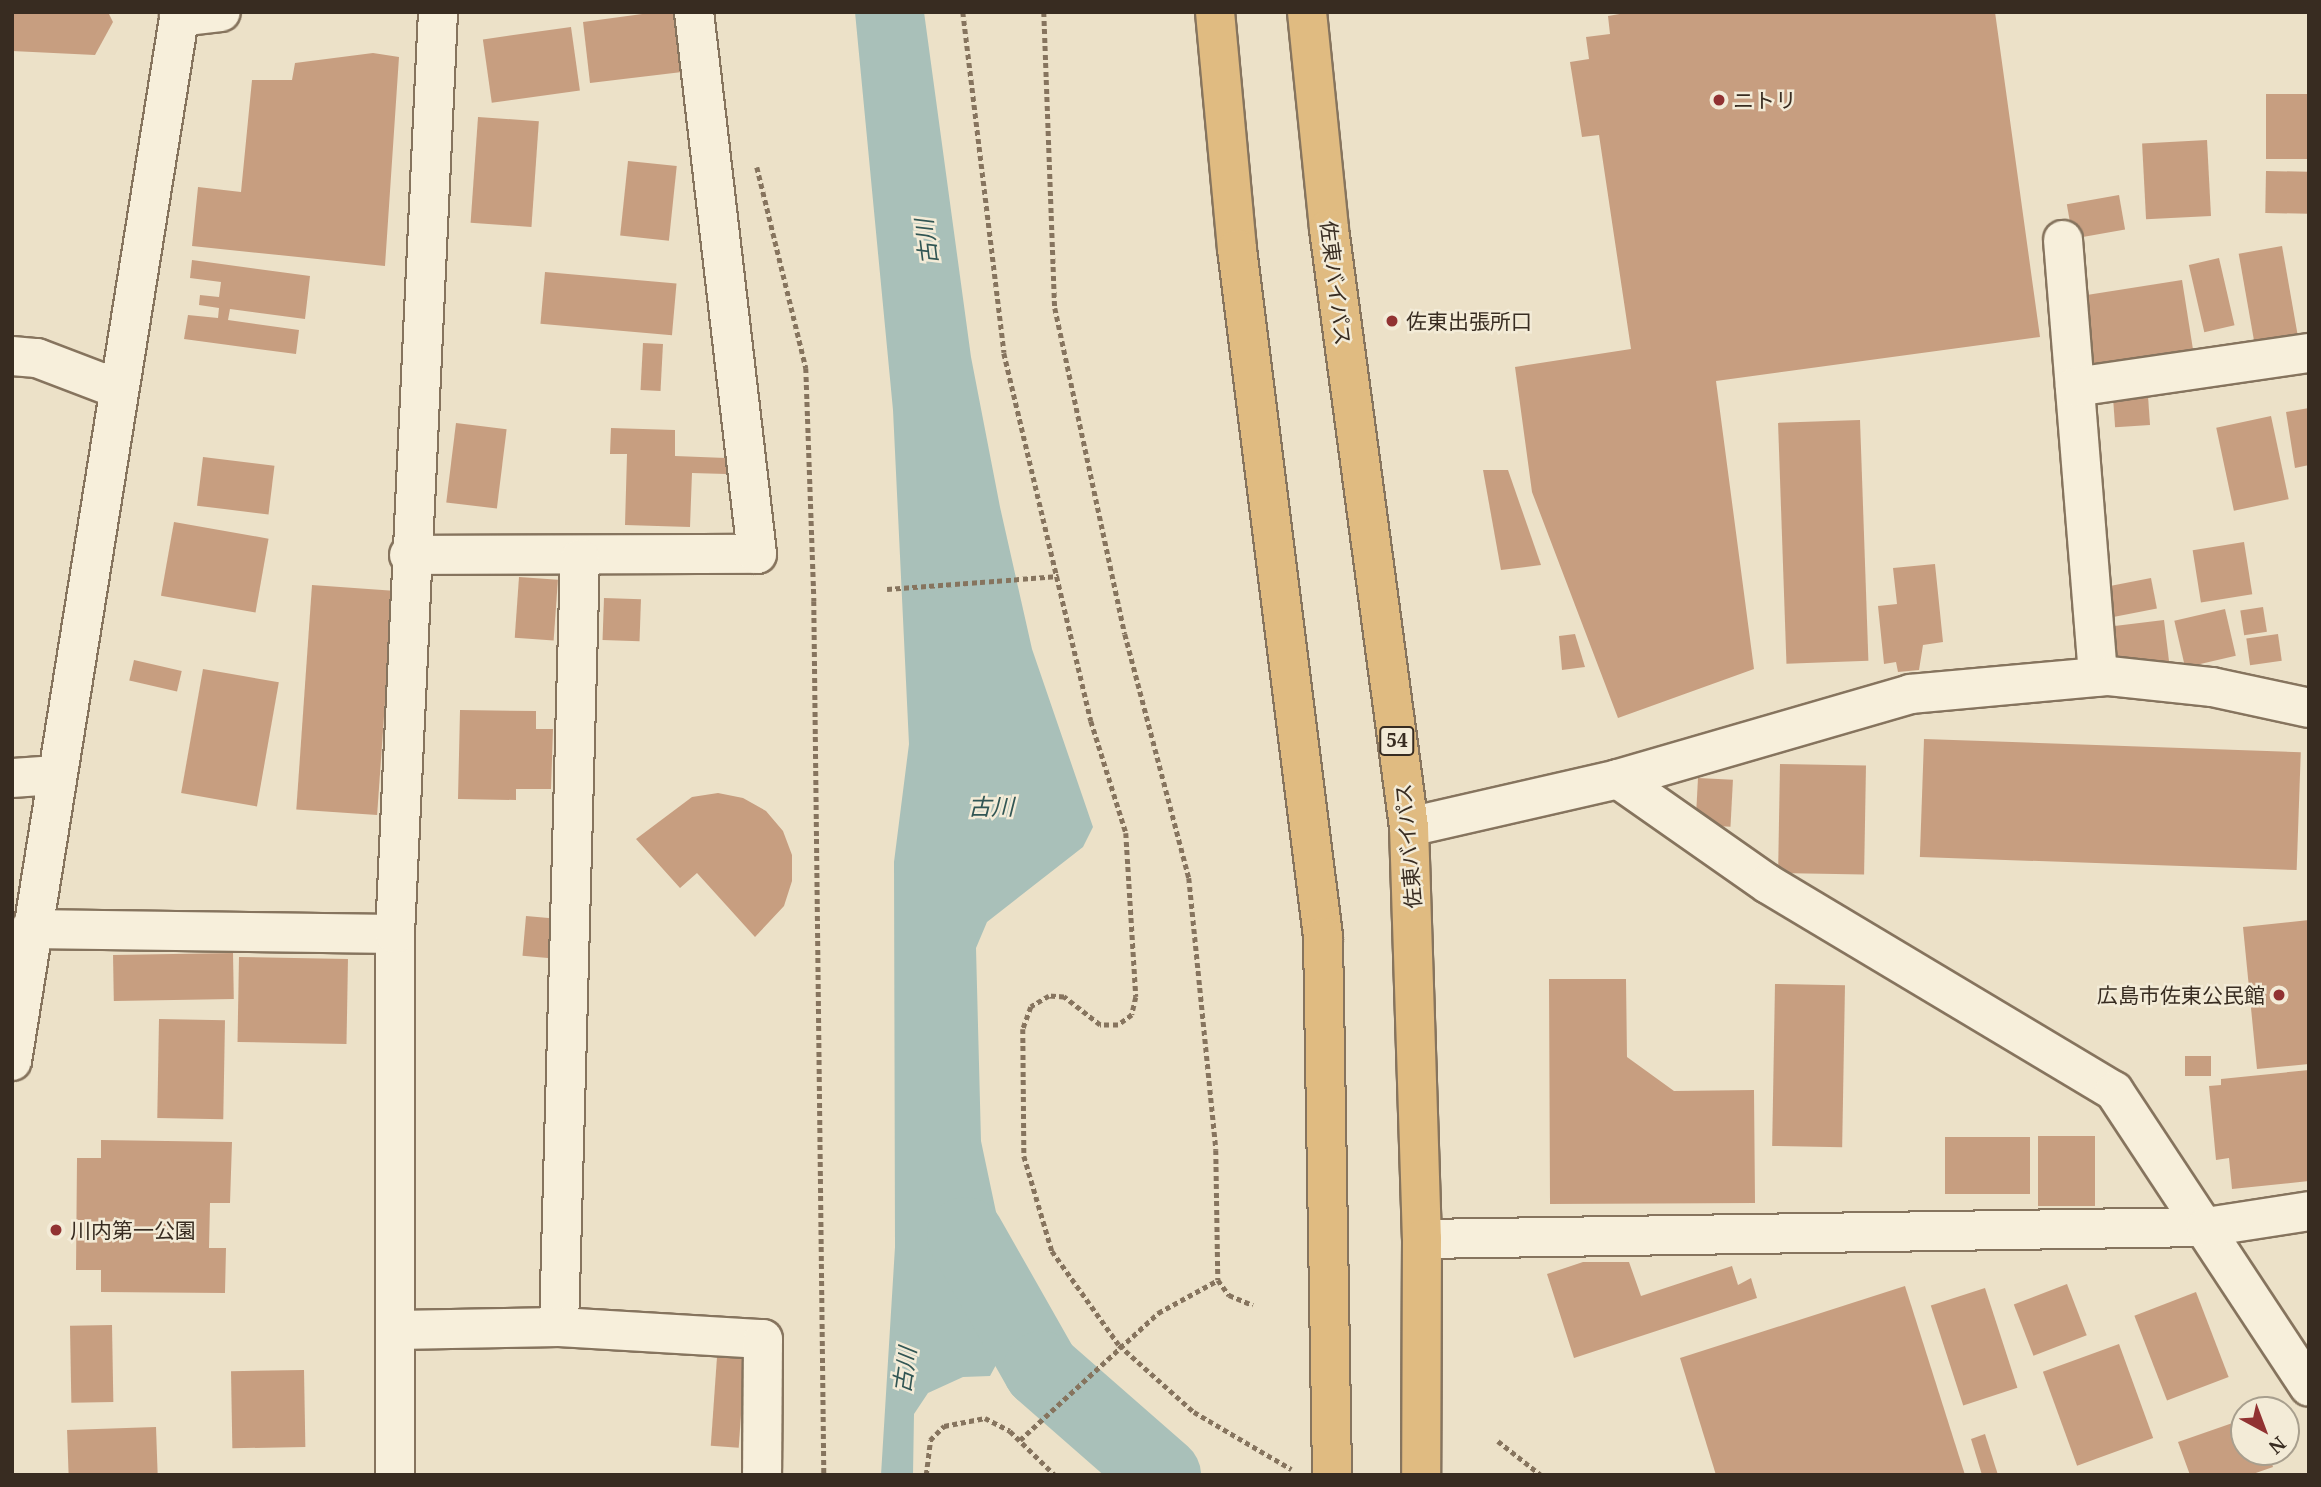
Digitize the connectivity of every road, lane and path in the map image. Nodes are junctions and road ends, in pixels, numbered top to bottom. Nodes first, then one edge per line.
1 (221, 12) edge
2 (438, 12) edge
3 (694, 12) edge
4 (963, 12) edge
5 (1044, 12) edge
6 (1215, 12) edge
7 (1307, 12) edge
8 (180, 15) edge
9 (755, 156) dead end
10 (2063, 240) dead end
11 (2309, 353) edge
12 (12, 356) edge
13 (2075, 387) junction
14 (118, 389) junction
15 (409, 555) junction
16 (580, 558) junction
17 (1059, 576) junction
18 (887, 589) dead end
19 (2098, 677) junction
20 (2309, 708) edge
21 (55, 775) junction
22 (12, 778) edge
23 (1618, 779) junction
24 (1409, 827) junction
25 (30, 929) junction
26 (395, 934) junction
27 (12, 1061) edge
28 (2309, 1211) edge
29 (2206, 1227) junction
30 (1422, 1239) junction
31 (1218, 1280) junction
32 (1253, 1305) dead end
33 (559, 1327) junction
34 (397, 1330) junction
35 (1119, 1345) junction
36 (2309, 1387) edge
37 (1020, 1440) junction
38 (1497, 1441) dead end
39 (395, 1475) edge
40 (762, 1475) edge
41 (824, 1475) edge
42 (926, 1475) edge
43 (1055, 1475) edge
44 (1301, 1475) edge
45 (1332, 1475) edge
46 (1420, 1475) edge
47 (1541, 1475) edge

1 - 8 street
2 - 15 street
3 - 16 street
4 - 17 path
5 - 31 path
6 - 45 highway
7 - 24 highway, 佐東バイパス / 54
8 - 14 street
9 - 41 path
10 - 13 street
11 - 13 street
12 - 14 street
13 - 19 street
14 - 21 street
15 - 16 street
15 - 26 street
16 - 33 street
17 - 18 path
17 - 35 path
19 - 20 street
19 - 23 street
21 - 22 street
21 - 25 street
23 - 24 street
23 - 29 street
24 - 30 highway, 佐東バイパス / 54
25 - 26 street
25 - 27 street
26 - 34 street
28 - 29 street
29 - 30 street
29 - 36 street
30 - 46 highway, 佐東バイパス / 54
31 - 32 path
31 - 35 path
33 - 34 street
33 - 40 street
34 - 39 street
35 - 37 path
35 - 44 path
37 - 42 path
37 - 43 path
38 - 47 path

